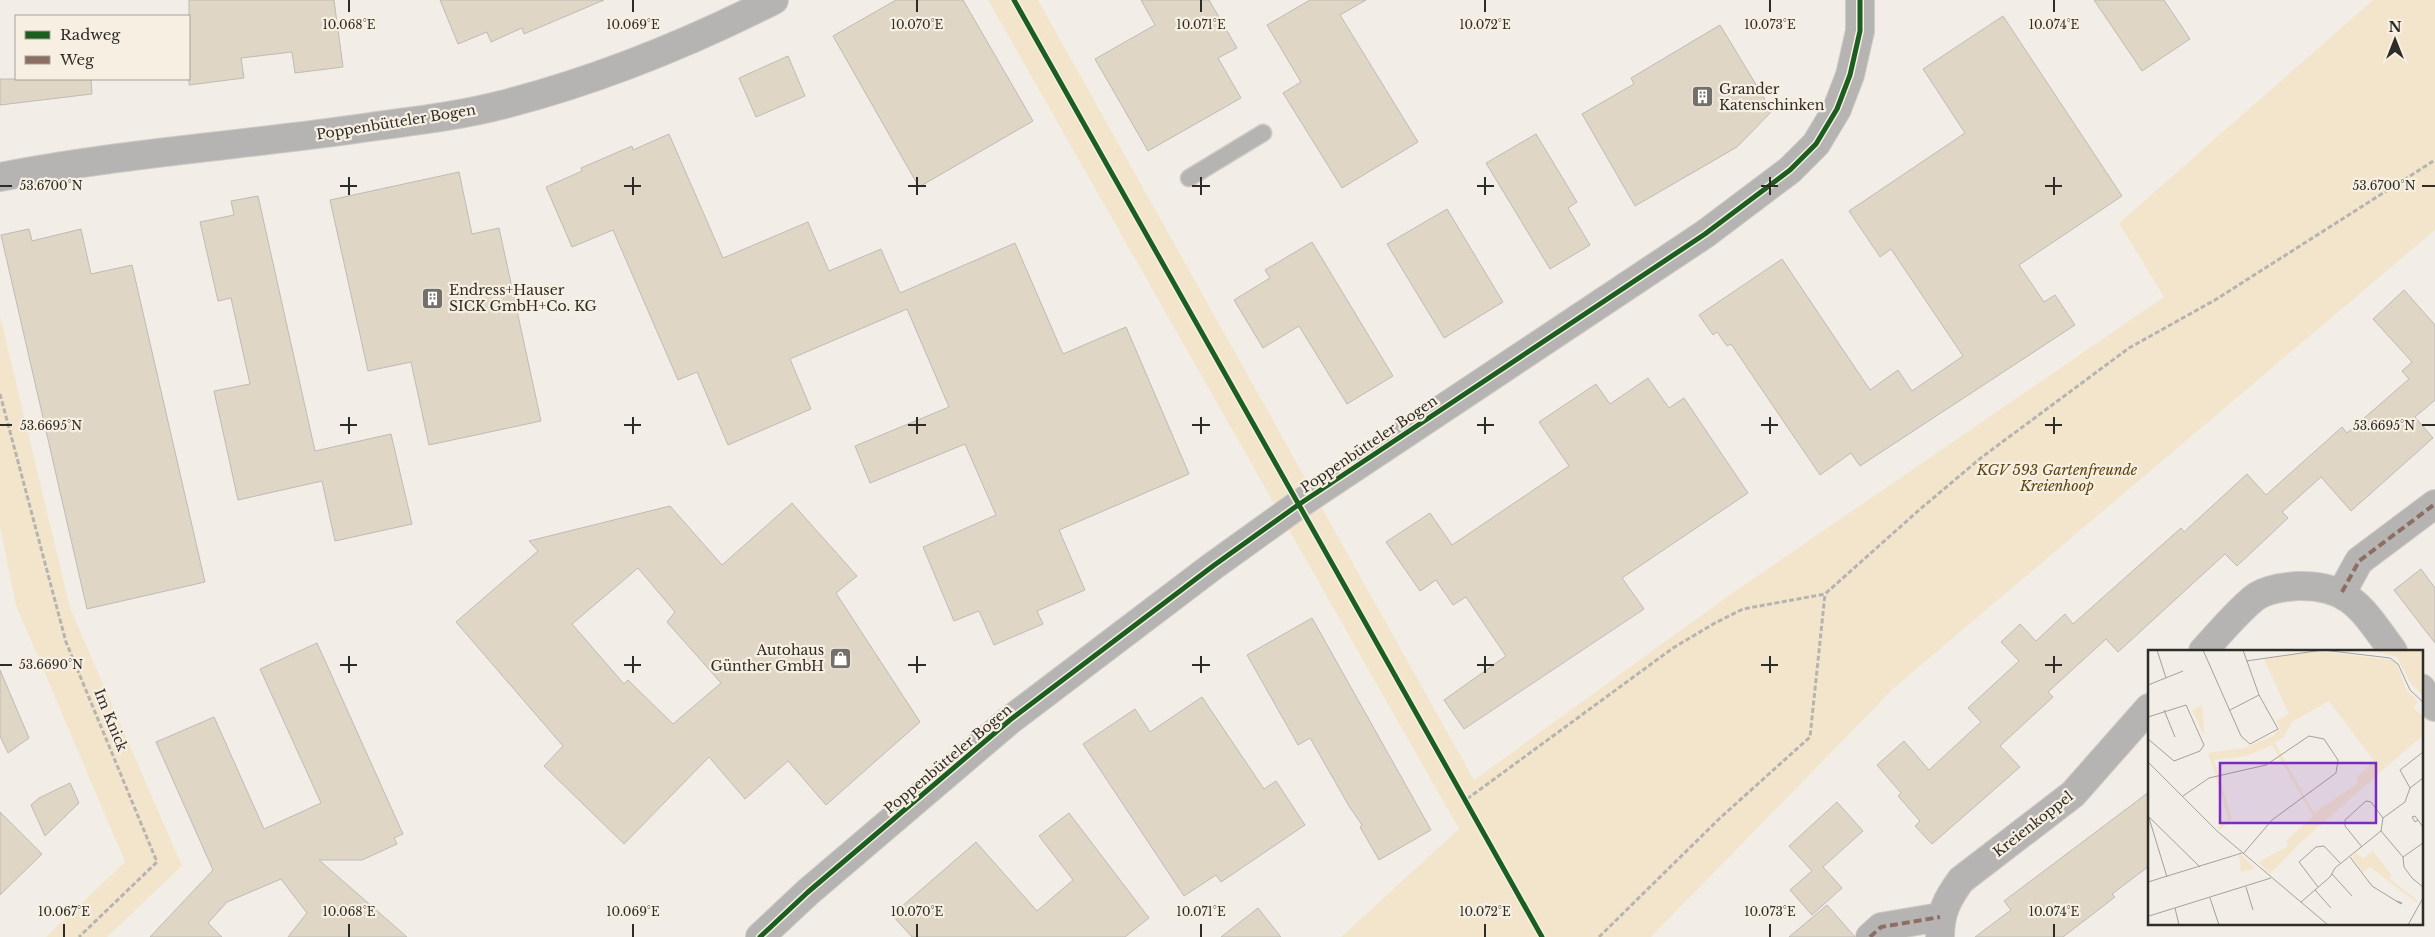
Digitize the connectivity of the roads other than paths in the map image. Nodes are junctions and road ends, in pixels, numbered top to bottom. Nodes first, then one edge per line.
1 (774, 0) edge
2 (1860, 0) edge
3 (1263, 132) dead end
4 (0, 178) edge
5 (1189, 178) dead end
6 (2435, 504) edge
7 (2342, 592) junction
8 (2203, 650) edge
9 (2392, 650) edge
10 (2422, 689) edge
11 (2435, 707) edge
12 (2148, 709) edge
13 (1940, 927) edge
14 (760, 937) edge
15 (1870, 937) edge

1 - 4 street, Poppenbütteler Bogen
2 - 14 street, Poppenbütteler Bogen
3 - 5 lane
6 - 7 street
7 - 8 street
7 - 9 street
10 - 11 street
12 - 13 street, Kreienkoppel
13 - 15 street, Kreienkoppel

